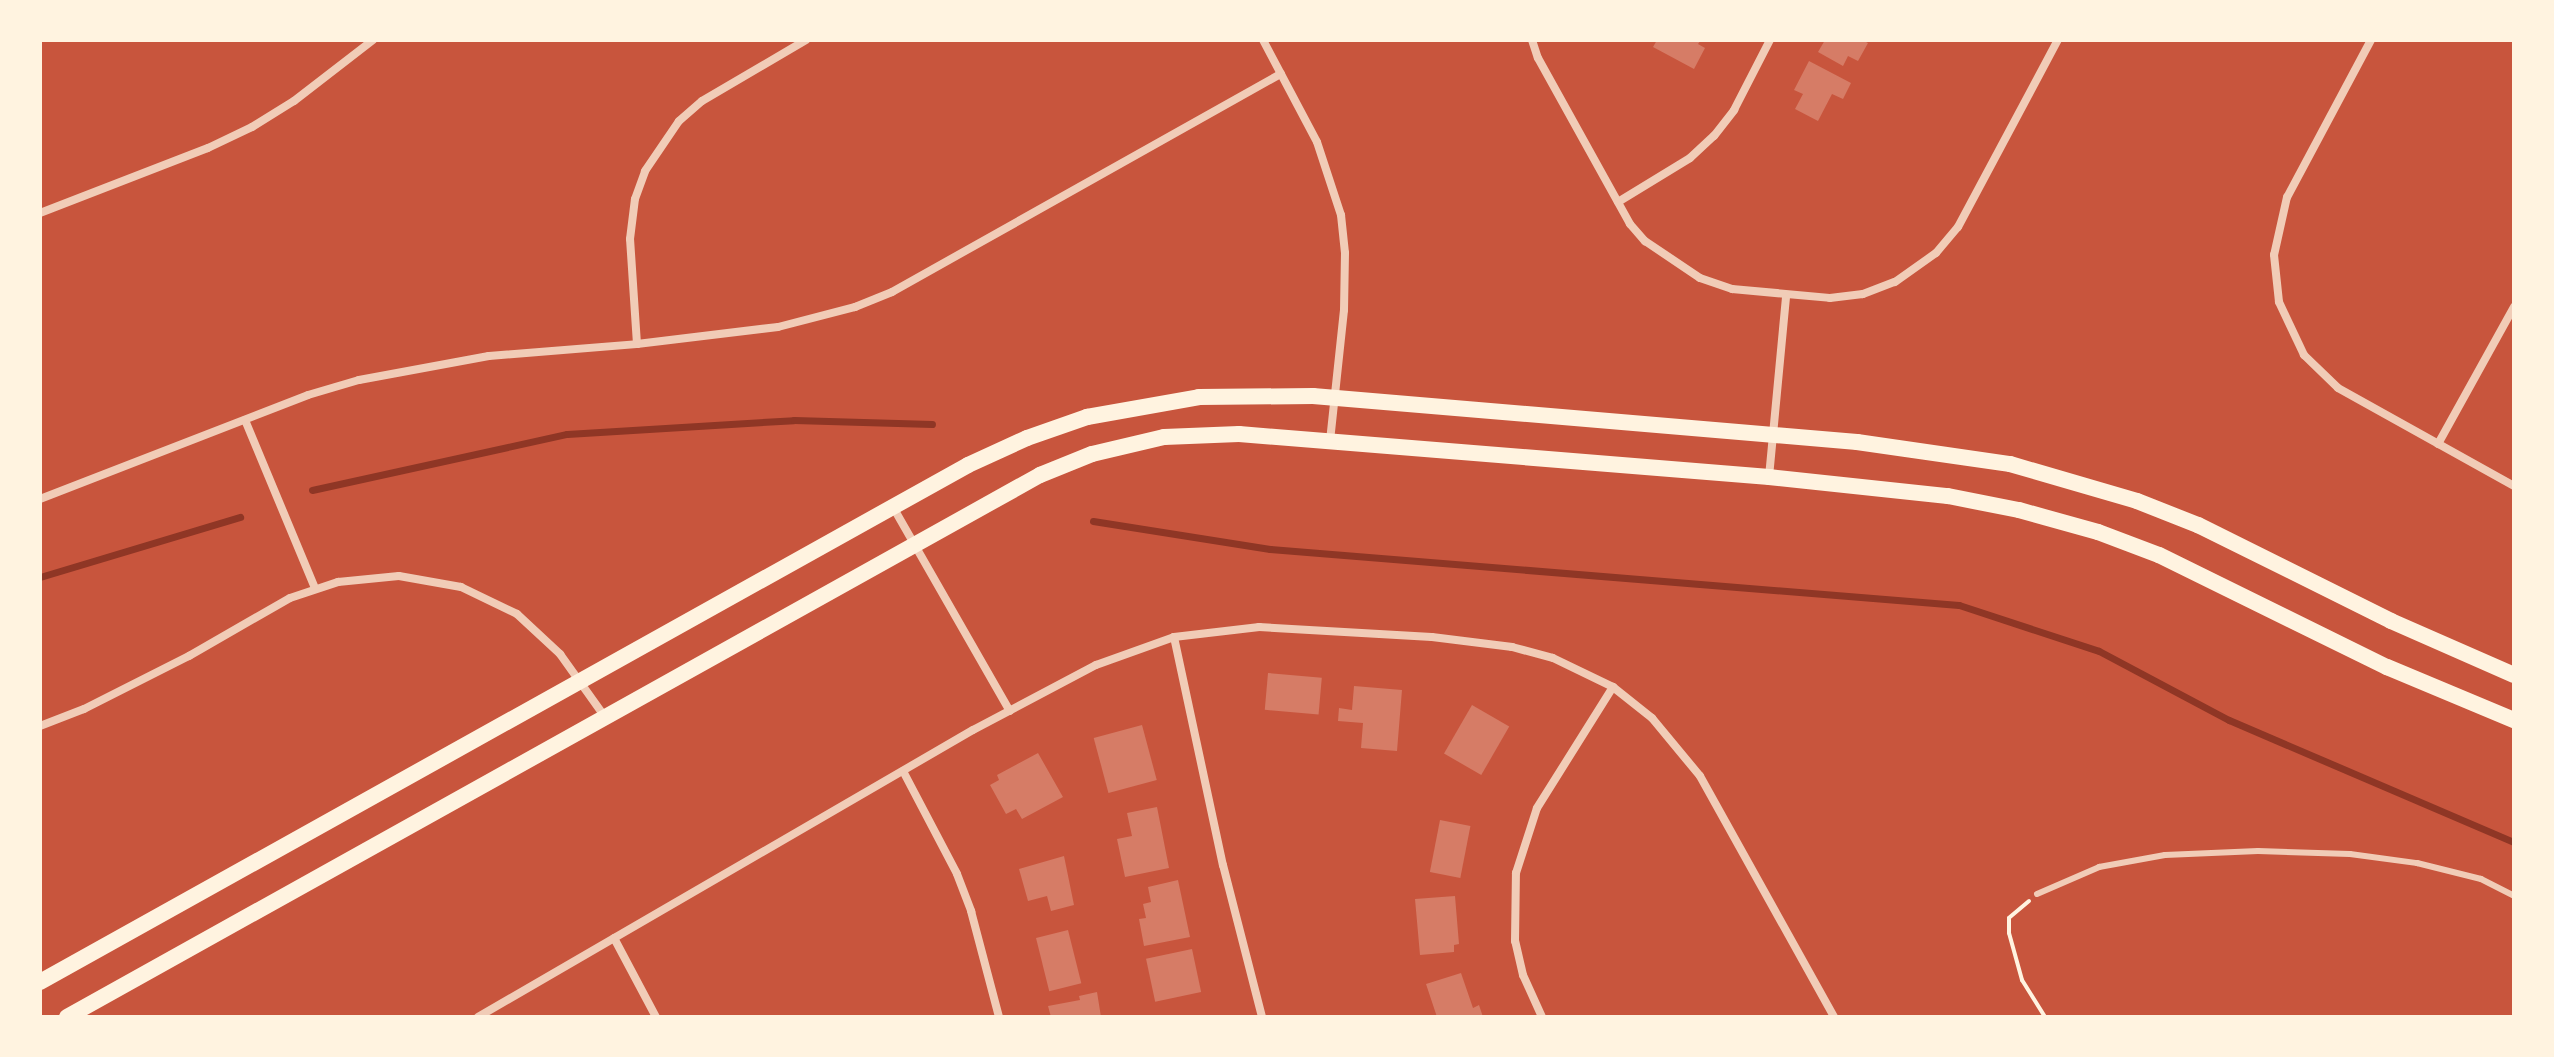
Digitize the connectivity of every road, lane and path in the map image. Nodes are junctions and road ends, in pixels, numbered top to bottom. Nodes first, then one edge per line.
1 (373, 40) edge
2 (806, 40) edge
3 (1263, 40) edge
4 (1532, 40) edge
5 (1770, 40) edge
6 (2058, 40) edge
7 (2371, 40) edge
8 (1281, 74) junction
9 (1618, 202) junction
10 (40, 213) edge
11 (1786, 296) junction
12 (2514, 307) edge
13 (637, 344) junction
14 (1336, 398) junction
15 (245, 420) junction
16 (1773, 436) junction
17 (1330, 441) junction
18 (2438, 444) junction
19 (1769, 477) junction
20 (2514, 486) edge
21 (40, 499) edge
22 (893, 507) junction
23 (913, 545) junction
24 (315, 588) junction
25 (1174, 637) junction
26 (2514, 675) edge
27 (581, 680) junction
28 (1613, 687) junction
29 (1010, 711) junction
30 (605, 717) junction
31 (2514, 720) edge
32 (40, 726) edge
33 (903, 771) junction
34 (2037, 894) joint
35 (2514, 896) edge
36 (614, 938) junction
37 (40, 982) edge
38 (67, 1017) edge
39 (478, 1017) edge
40 (656, 1017) edge
41 (999, 1017) edge
42 (1262, 1017) edge
43 (1542, 1017) edge
44 (1834, 1017) edge
45 (2045, 1017) edge

1 - 10 street
2 - 13 street
3 - 8 street
4 - 9 street
5 - 9 street
6 - 11 street
7 - 18 street
8 - 13 street
8 - 14 street
9 - 11 street
11 - 16 street
12 - 18 street
13 - 15 street
14 - 16 main road
14 - 17 street
14 - 22 main road
15 - 21 street
15 - 24 street
16 - 19 street
16 - 26 main road
17 - 19 main road
17 - 23 main road
18 - 20 street
19 - 31 main road
22 - 23 street
22 - 27 main road
23 - 29 street
23 - 30 main road
24 - 27 street
24 - 32 street
25 - 28 street
25 - 29 street
25 - 42 street
27 - 30 street
27 - 37 main road
28 - 43 street
28 - 44 street
29 - 33 street
30 - 38 main road
33 - 36 street
33 - 41 street
34 - 35 lane
34 - 45 path
36 - 39 street
36 - 40 street

